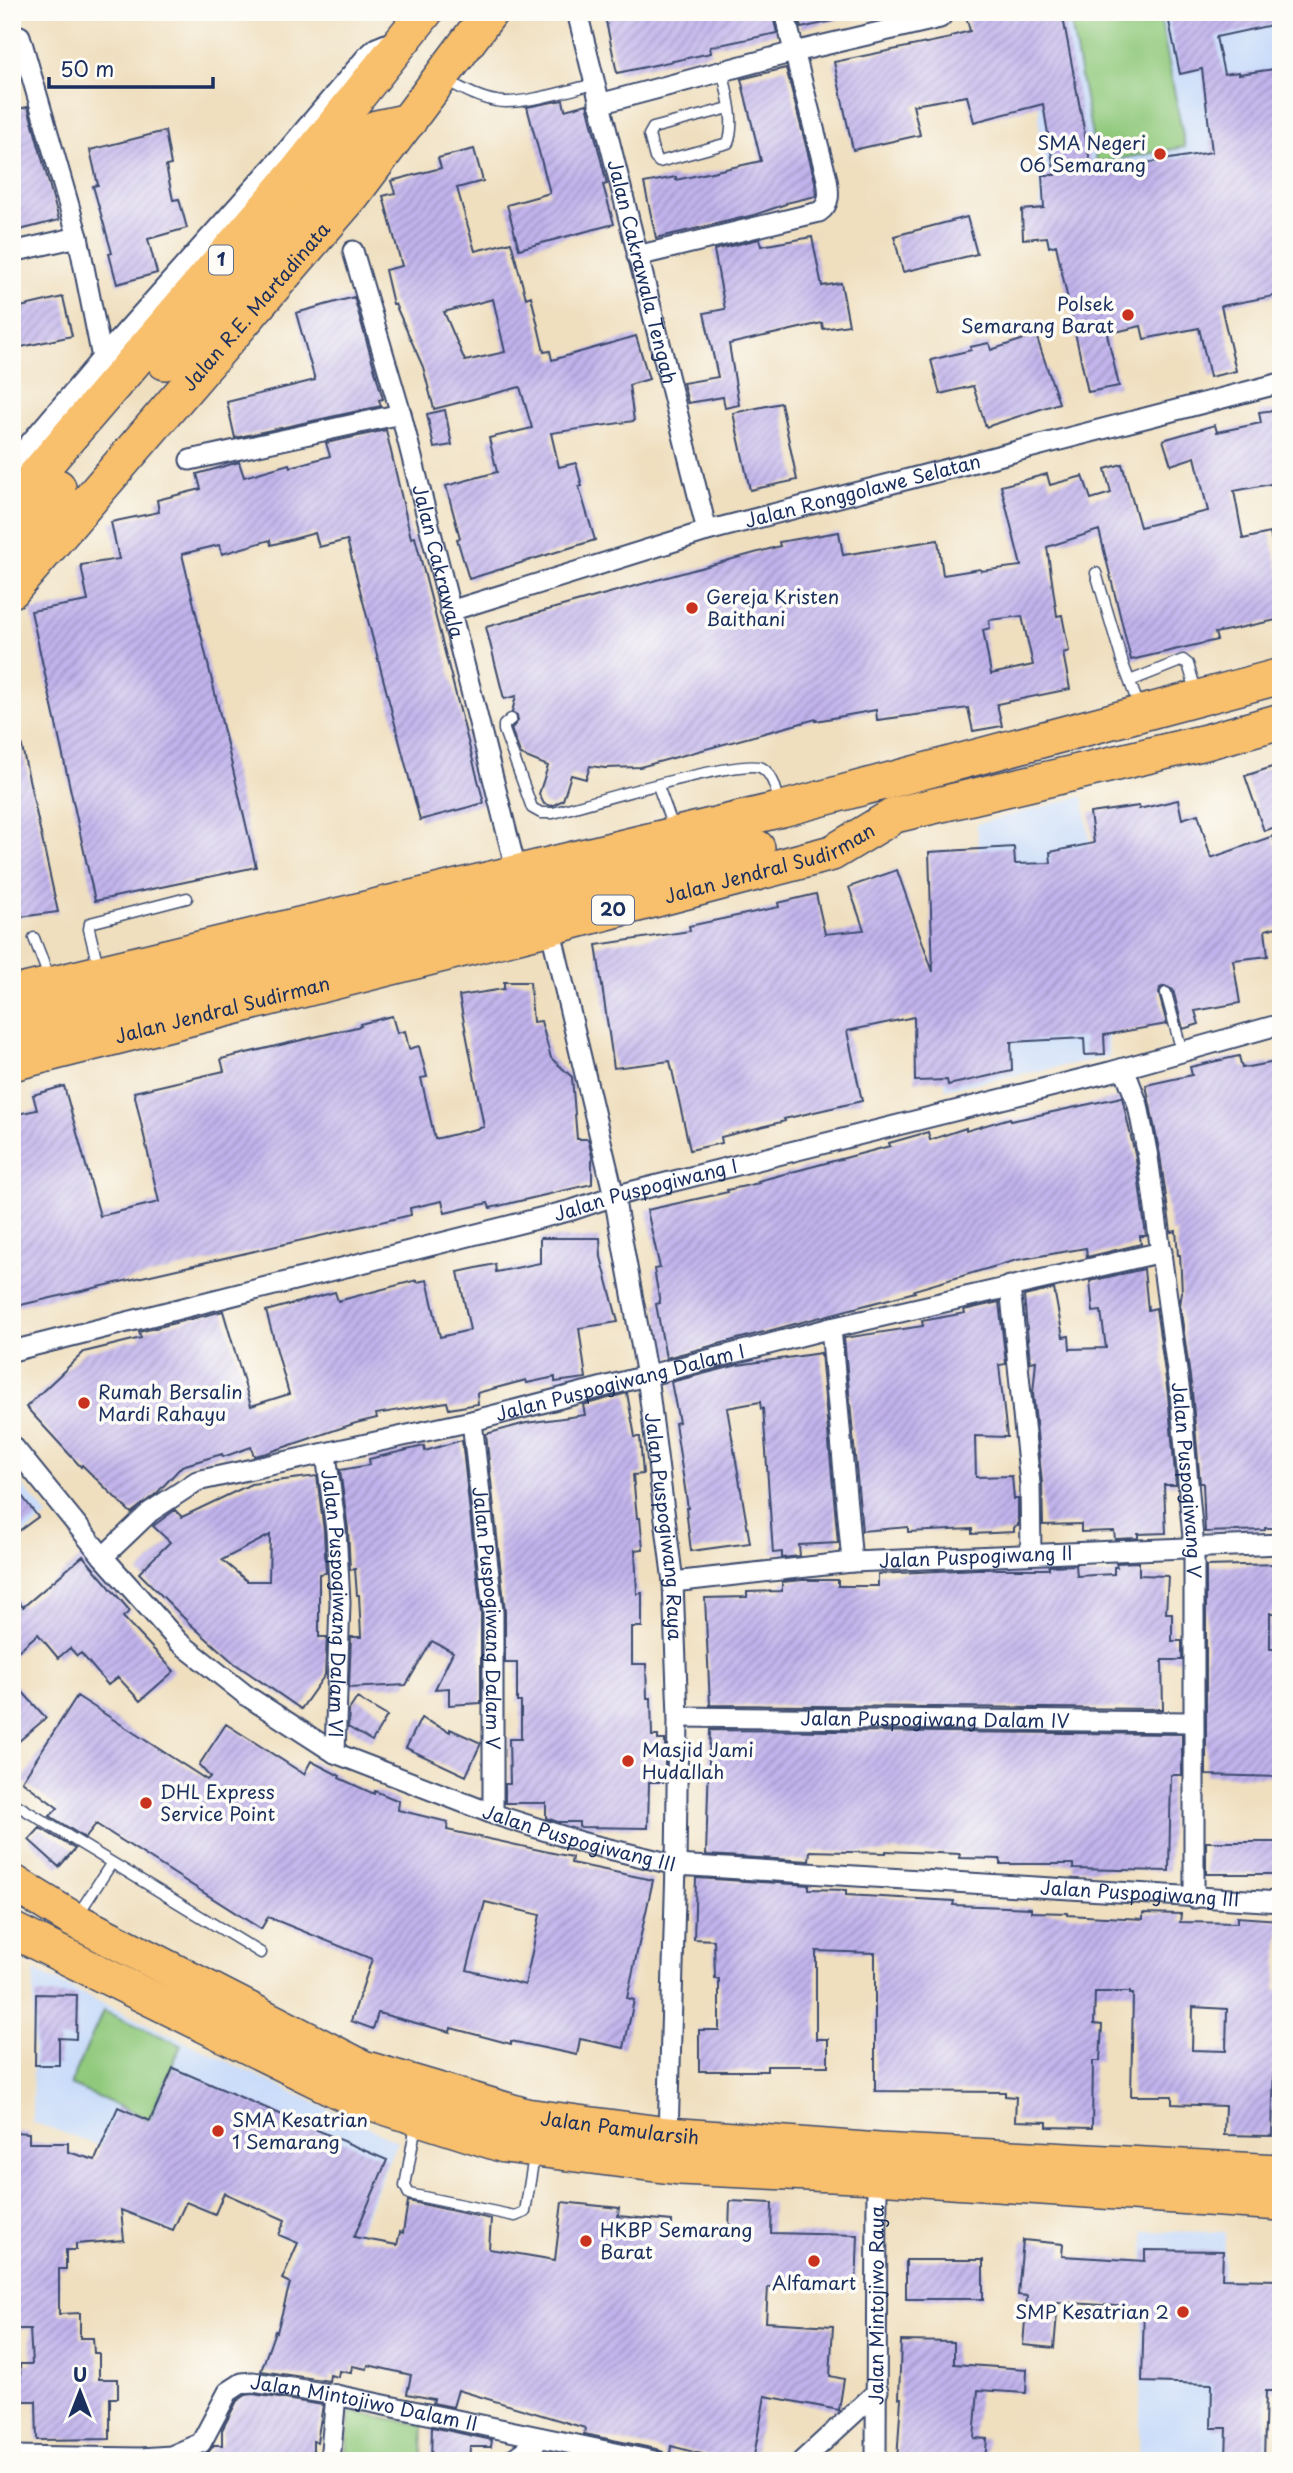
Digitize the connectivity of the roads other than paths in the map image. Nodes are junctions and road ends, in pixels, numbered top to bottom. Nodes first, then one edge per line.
1 (489, 12) edge
2 (577, 12) edge
3 (784, 12) edge
4 (946, 12) edge
5 (416, 24) edge
6 (20, 36) dead end
7 (794, 52) junction
8 (723, 72) junction
9 (442, 78) junction
10 (594, 84) junction
11 (599, 104) junction
12 (729, 108) junction
13 (409, 121) junction
14 (78, 237) junction
15 (352, 251) dead end
16 (12, 252) edge
17 (637, 256) junction
18 (102, 358) junction
19 (1281, 383) edge
20 (401, 414) junction
21 (190, 460) dead end
22 (12, 464) edge
23 (12, 503) edge
24 (707, 531) junction
25 (12, 540) edge
26 (1096, 573) dead end
27 (12, 590) edge
28 (450, 611) junction
29 (1281, 676) edge
30 (1130, 681) junction
31 (1199, 700) junction
32 (1141, 713) junction
33 (511, 719) dead end
34 (1281, 721) edge
35 (658, 786) junction
36 (782, 809) junction
37 (895, 815) junction
38 (675, 834) junction
39 (516, 873) junction
40 (187, 898) dead end
41 (550, 927) junction
42 (34, 938) dead end
43 (99, 973) junction
44 (51, 985) junction
45 (1166, 993) dead end
46 (12, 994) edge
47 (1281, 1024) edge
48 (12, 1028) edge
49 (1182, 1052) junction
50 (12, 1063) edge
51 (1124, 1068) junction
52 (614, 1196) junction
53 (1162, 1252) junction
54 (1010, 1286) junction
55 (831, 1328) junction
56 (12, 1351) edge
57 (647, 1376) junction
58 (472, 1421) junction
59 (12, 1445) edge
60 (326, 1454) junction
61 (1281, 1544) edge
62 (1194, 1549) junction
63 (1031, 1554) junction
64 (103, 1557) junction
65 (852, 1562) junction
66 (673, 1582) junction
67 (678, 1717) junction
68 (1192, 1722) junction
69 (335, 1753) junction
70 (12, 1802) edge
71 (493, 1814) junction
72 (111, 1864) junction
73 (677, 1865) junction
74 (12, 1882) edge
75 (1194, 1898) junction
76 (1281, 1902) edge
77 (74, 1920) junction
78 (12, 1930) edge
79 (261, 1953) dead end
80 (417, 2117) junction
81 (668, 2135) junction
82 (536, 2149) junction
83 (878, 2164) junction
84 (1281, 2172) edge
85 (1281, 2203) edge
86 (878, 2392) junction
87 (336, 2395) junction
88 (542, 2438) junction
89 (12, 2456) edge
90 (330, 2461) edge
91 (510, 2461) edge
92 (654, 2461) edge
93 (802, 2461) edge
94 (876, 2461) edge

1 - 9 highway, Jalan R.E. Martadinata
2 - 10 street, Jalan Cakrawala Tengah
3 - 7 street
4 - 7 street
5 - 18 street
5 - 23 highway, 1
6 - 14 street
7 - 8 street
7 - 17 street
8 - 11 street
8 - 12 lane
9 - 10 lane
9 - 13 highway, Jalan R.E. Martadinata
10 - 11 street, Jalan Cakrawala Tengah
11 - 17 street, Jalan Cakrawala Tengah
12 - 12 lane
13 - 25 highway, 1
13 - 27 highway, Jalan R.E. Martadinata
14 - 16 street
14 - 18 street
15 - 20 street, Jalan Cakrawala
17 - 24 street, Jalan Cakrawala Tengah
18 - 22 street
19 - 24 street, Jalan Ronggolawe Selatan
20 - 21 street
20 - 28 street, Jalan Cakrawala
24 - 28 street, Jalan Ronggolawe Selatan
26 - 30 lane
28 - 39 street, Jalan Cakrawala
29 - 31 highway, Jalan Jendral Sudirman
30 - 31 lane
30 - 32 lane
31 - 32 highway, Jalan Jendral Sudirman
32 - 36 highway, Jalan Jendral Sudirman
33 - 35 lane
34 - 37 highway, Jalan Jendral Sudirman / 20
35 - 36 lane
35 - 38 lane
36 - 38 highway, Jalan Jendral Sudirman
37 - 41 highway, Jalan Jendral Sudirman / 20
37 - 48 highway, 20
38 - 39 highway, Jalan Jendral Sudirman
39 - 43 highway, Jalan Jendral Sudirman
40 - 43 lane
41 - 50 highway, Jalan Jendral Sudirman / 20
41 - 52 street, Jalan Puspogiwang Raya
42 - 44 lane
43 - 44 highway, Jalan Jendral Sudirman
44 - 46 highway, Jalan Jendral Sudirman
45 - 49 lane
47 - 49 street, Jalan Puspogiwang I
49 - 51 street, Jalan Puspogiwang I
51 - 52 street, Jalan Puspogiwang I
51 - 53 street, Jalan Puspogiwang V
52 - 56 street, Jalan Puspogiwang I
52 - 57 street, Jalan Puspogiwang Raya
53 - 54 street, Jalan Puspogiwang Dalam I
53 - 62 street, Jalan Puspogiwang V
54 - 55 street, Jalan Puspogiwang Dalam I
54 - 63 street
55 - 57 street, Jalan Puspogiwang Dalam I
55 - 65 street
57 - 58 street, Jalan Puspogiwang Dalam I
57 - 66 street, Jalan Puspogiwang Raya
58 - 60 street, Jalan Puspogiwang Dalam I
58 - 71 street, Jalan Puspogiwang Dalam V
59 - 64 street, Jalan Puspogiwang III
60 - 64 street, Jalan Puspogiwang Dalam I
60 - 69 street, Jalan Puspogiwang Dalam VI
61 - 62 street, Jalan Puspogiwang II
62 - 63 street, Jalan Puspogiwang II
62 - 68 street, Jalan Puspogiwang V
63 - 65 street, Jalan Puspogiwang II
64 - 69 street, Jalan Puspogiwang III
65 - 66 street, Jalan Puspogiwang II
66 - 67 street, Jalan Puspogiwang Raya
67 - 68 street, Jalan Puspogiwang Dalam IV
67 - 73 street, Jalan Puspogiwang Raya
68 - 75 street, Jalan Puspogiwang V
69 - 71 street, Jalan Puspogiwang III
70 - 72 lane
71 - 73 street, Jalan Puspogiwang III
72 - 77 lane
72 - 79 lane
73 - 75 street, Jalan Puspogiwang III
73 - 81 street, Jalan Puspogiwang Raya
74 - 77 highway, Jalan Pamularsih
75 - 76 street, Jalan Puspogiwang III
77 - 81 highway, Jalan Pamularsih
78 - 80 highway, Jalan Pamularsih
80 - 82 highway, Jalan Pamularsih
80 - 82 lane
81 - 83 highway, Jalan Pamularsih
82 - 83 highway, Jalan Pamularsih
83 - 84 highway, Jalan Pamularsih
83 - 85 highway, Jalan Pamularsih
83 - 86 street, Jalan Mintojiwo Raya
86 - 93 street
86 - 94 street, Jalan Mintojiwo Raya
87 - 88 street, Jalan Mintojiwo Dalam II
87 - 89 street, Jalan Mintojiwo Dalam II
87 - 90 street
88 - 91 street
88 - 92 street, Jalan Mintojiwo Dalam II

